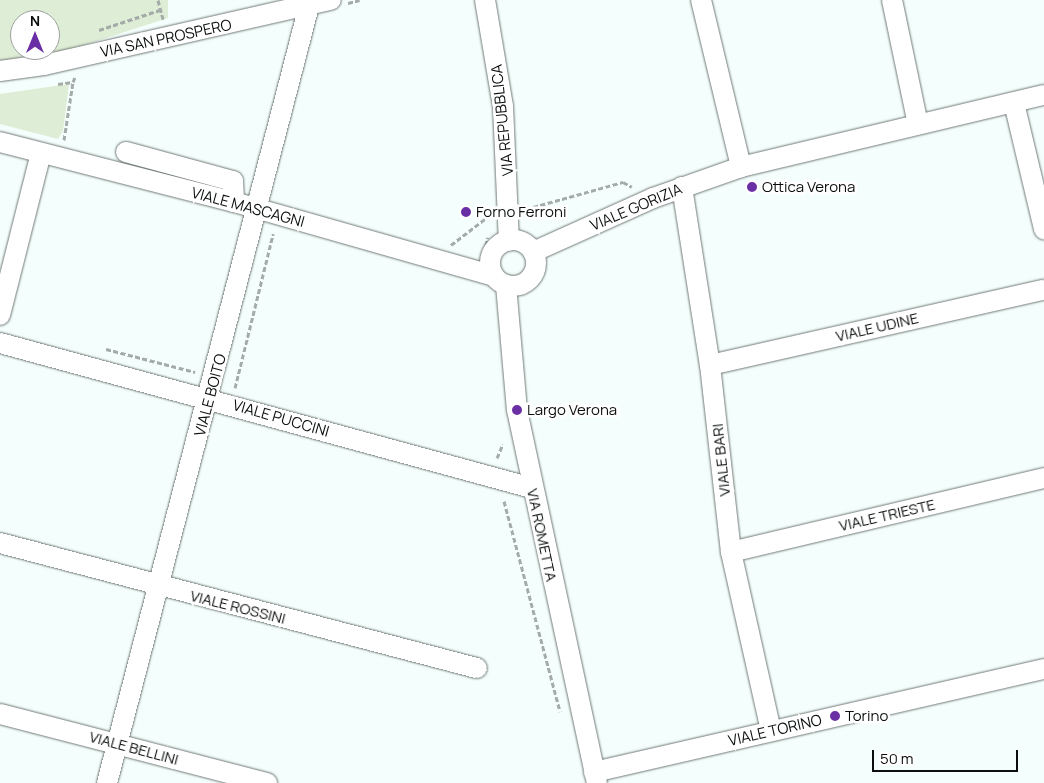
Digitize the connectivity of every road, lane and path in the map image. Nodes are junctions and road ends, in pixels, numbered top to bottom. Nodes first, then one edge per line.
1 (158, 0) edge
2 (360, 0) edge
3 (485, 0) edge
4 (701, 0) edge
5 (892, 0) edge
6 (336, 2) edge
7 (309, 6) junction
8 (160, 10) junction
9 (169, 20) dead end
10 (97, 31) dead end
11 (0, 71) edge
12 (73, 82) dead end
13 (1044, 95) edge
14 (1014, 103) junction
15 (918, 124) junction
16 (0, 142) edge
17 (63, 146) dead end
18 (126, 152) dead end
19 (41, 153) junction
20 (741, 167) junction
21 (682, 187) junction
22 (653, 198) junction
23 (234, 202) junction
24 (256, 208) junction
25 (502, 211) junction
26 (491, 221) dead end
27 (490, 229) dead end
28 (1044, 229) edge
29 (273, 232) dead end
30 (510, 241) junction
31 (441, 243) dead end
32 (534, 252) junction
33 (493, 278) junction
34 (1044, 290) edge
35 (0, 315) edge
36 (0, 343) edge
37 (104, 349) dead end
38 (710, 365) junction
39 (200, 373) dead end
40 (244, 390) dead end
41 (209, 398) junction
42 (504, 440) dead end
43 (487, 455) dead end
44 (497, 457) junction
45 (1044, 478) edge
46 (498, 479) junction
47 (532, 488) junction
48 (0, 543) edge
49 (731, 552) junction
50 (158, 586) junction
51 (477, 668) dead end
52 (1044, 669) edge
53 (0, 714) edge
54 (561, 716) dead end
55 (772, 731) junction
56 (117, 744) junction
57 (596, 778) edge
58 (107, 783) edge
59 (267, 783) edge

1 - 8 path
2 - 6 path
3 - 25 street, VIA REPUBBLICA
4 - 20 street
5 - 15 street
6 - 7 street, VIA SAN PROSPERO
7 - 11 street, VIA SAN PROSPERO
7 - 24 street, VIALE BOITO
8 - 9 path
8 - 10 path
12 - 17 path
13 - 14 street, VIALE GORIZIA
14 - 15 street, VIALE GORIZIA
14 - 28 street
15 - 20 street, VIALE GORIZIA
16 - 19 street, VIALE MASCAGNI
18 - 23 street
19 - 23 street, VIALE MASCAGNI
19 - 35 street
20 - 21 street, VIALE GORIZIA
21 - 22 street, VIALE GORIZIA
21 - 38 street, VIALE BARI
22 - 25 path
22 - 32 street, VIALE GORIZIA
23 - 24 street, VIALE MASCAGNI
24 - 33 street, VIALE MASCAGNI
24 - 41 street, VIALE BOITO
25 - 26 path
25 - 30 street, VIA REPUBBLICA
25 - 31 path
27 - 33 path
29 - 40 path
30 - 32 street
30 - 33 street
32 - 33 street
33 - 47 street, VIA ROMETTA
34 - 38 street, VIALE UDINE
36 - 41 street, VIALE PUCCINI
37 - 39 path
38 - 49 street, VIALE BARI
41 - 46 street, VIALE PUCCINI
41 - 50 street, VIALE BOITO
42 - 44 path
43 - 44 path
44 - 46 path
45 - 49 street, VIALE TRIESTE
46 - 47 street, VIALE PUCCINI
46 - 54 path
47 - 57 street, VIA ROMETTA
48 - 50 street, VIALE ROSSINI
49 - 55 street, VIALE BARI
50 - 51 street, VIALE ROSSINI
50 - 56 street, VIALE BOITO
52 - 55 street, VIALE TORINO
53 - 56 street, VIALE BELLINI
55 - 57 street, VIALE TORINO
56 - 58 street, VIALE BOITO
56 - 59 street, VIALE BELLINI

